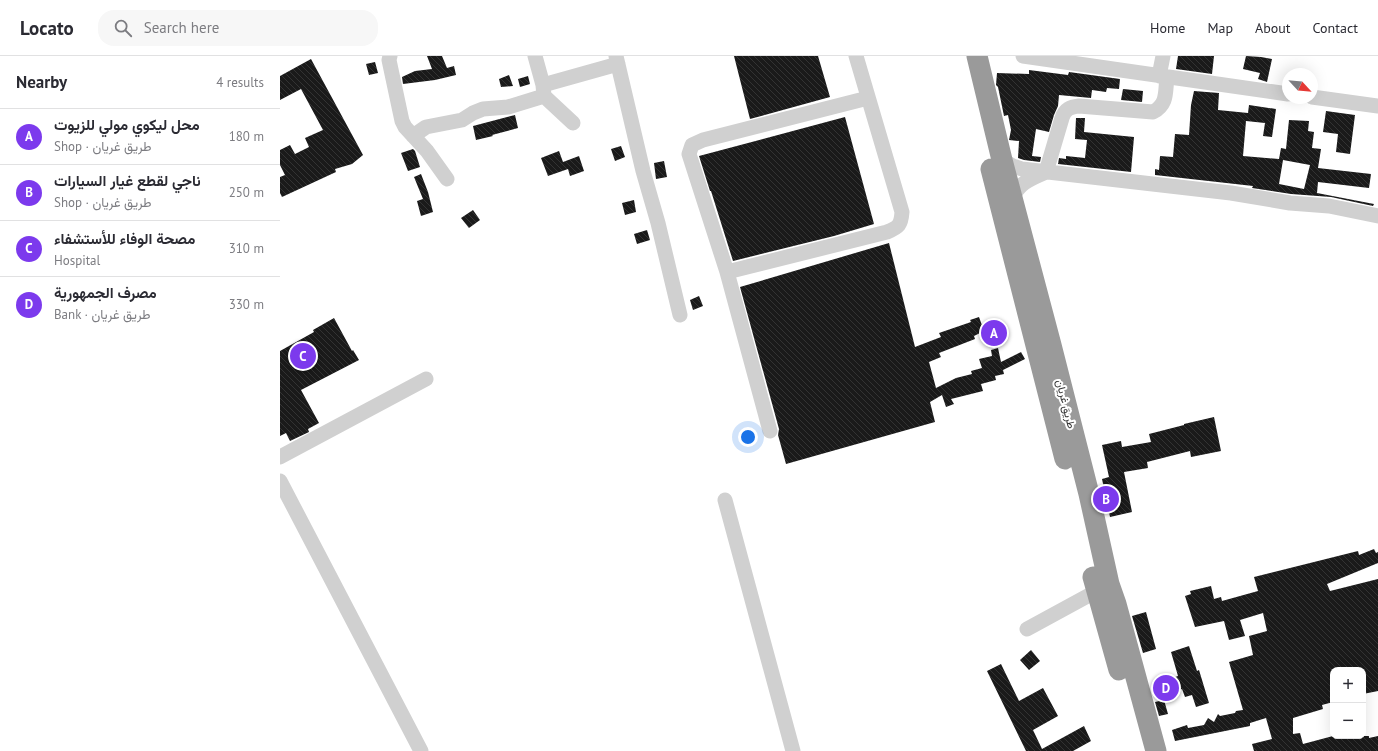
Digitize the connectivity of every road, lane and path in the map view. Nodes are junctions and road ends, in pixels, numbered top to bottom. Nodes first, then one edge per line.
1 (390, 56) edge
2 (535, 56) edge
3 (856, 56) edge
4 (963, 56) edge
5 (977, 56) edge
6 (1023, 56) edge
7 (1163, 56) edge
8 (617, 60) edge
9 (1163, 77) junction
10 (544, 91) junction
11 (1282, 93) edge
12 (868, 98) junction
13 (1318, 98) edge
14 (1378, 106) edge
15 (573, 123) dead end
16 (413, 136) junction
17 (1002, 160) junction
18 (1046, 172) junction
19 (446, 179) dead end
20 (1013, 197) junction
21 (1378, 216) edge
22 (727, 272) junction
23 (680, 315) dead end
24 (426, 379) dead end
25 (770, 431) dead end
26 (280, 457) edge
27 (280, 481) edge
28 (725, 500) dead end
29 (1102, 587) junction
30 (1027, 629) dead end
31 (421, 751) edge
32 (793, 751) edge
33 (1141, 751) edge
34 (1156, 751) edge

1 - 16 street
2 - 10 street
3 - 12 street
4 - 29 highway, طريق غريان
5 - 17 highway, طريق غريان
6 - 9 street
7 - 9 street
8 - 10 street
8 - 23 street
9 - 11 street
9 - 18 street
10 - 15 street
10 - 16 street
12 - 22 street
12 - 22 street
13 - 14 street
16 - 19 street
17 - 18 street
17 - 20 highway, طريق غريان
18 - 20 street
18 - 21 street
20 - 29 highway, طريق غريان
22 - 25 street
24 - 26 street
27 - 31 street
28 - 32 street
29 - 30 street
29 - 33 highway, طريق غريان
29 - 34 highway, طريق غريان

